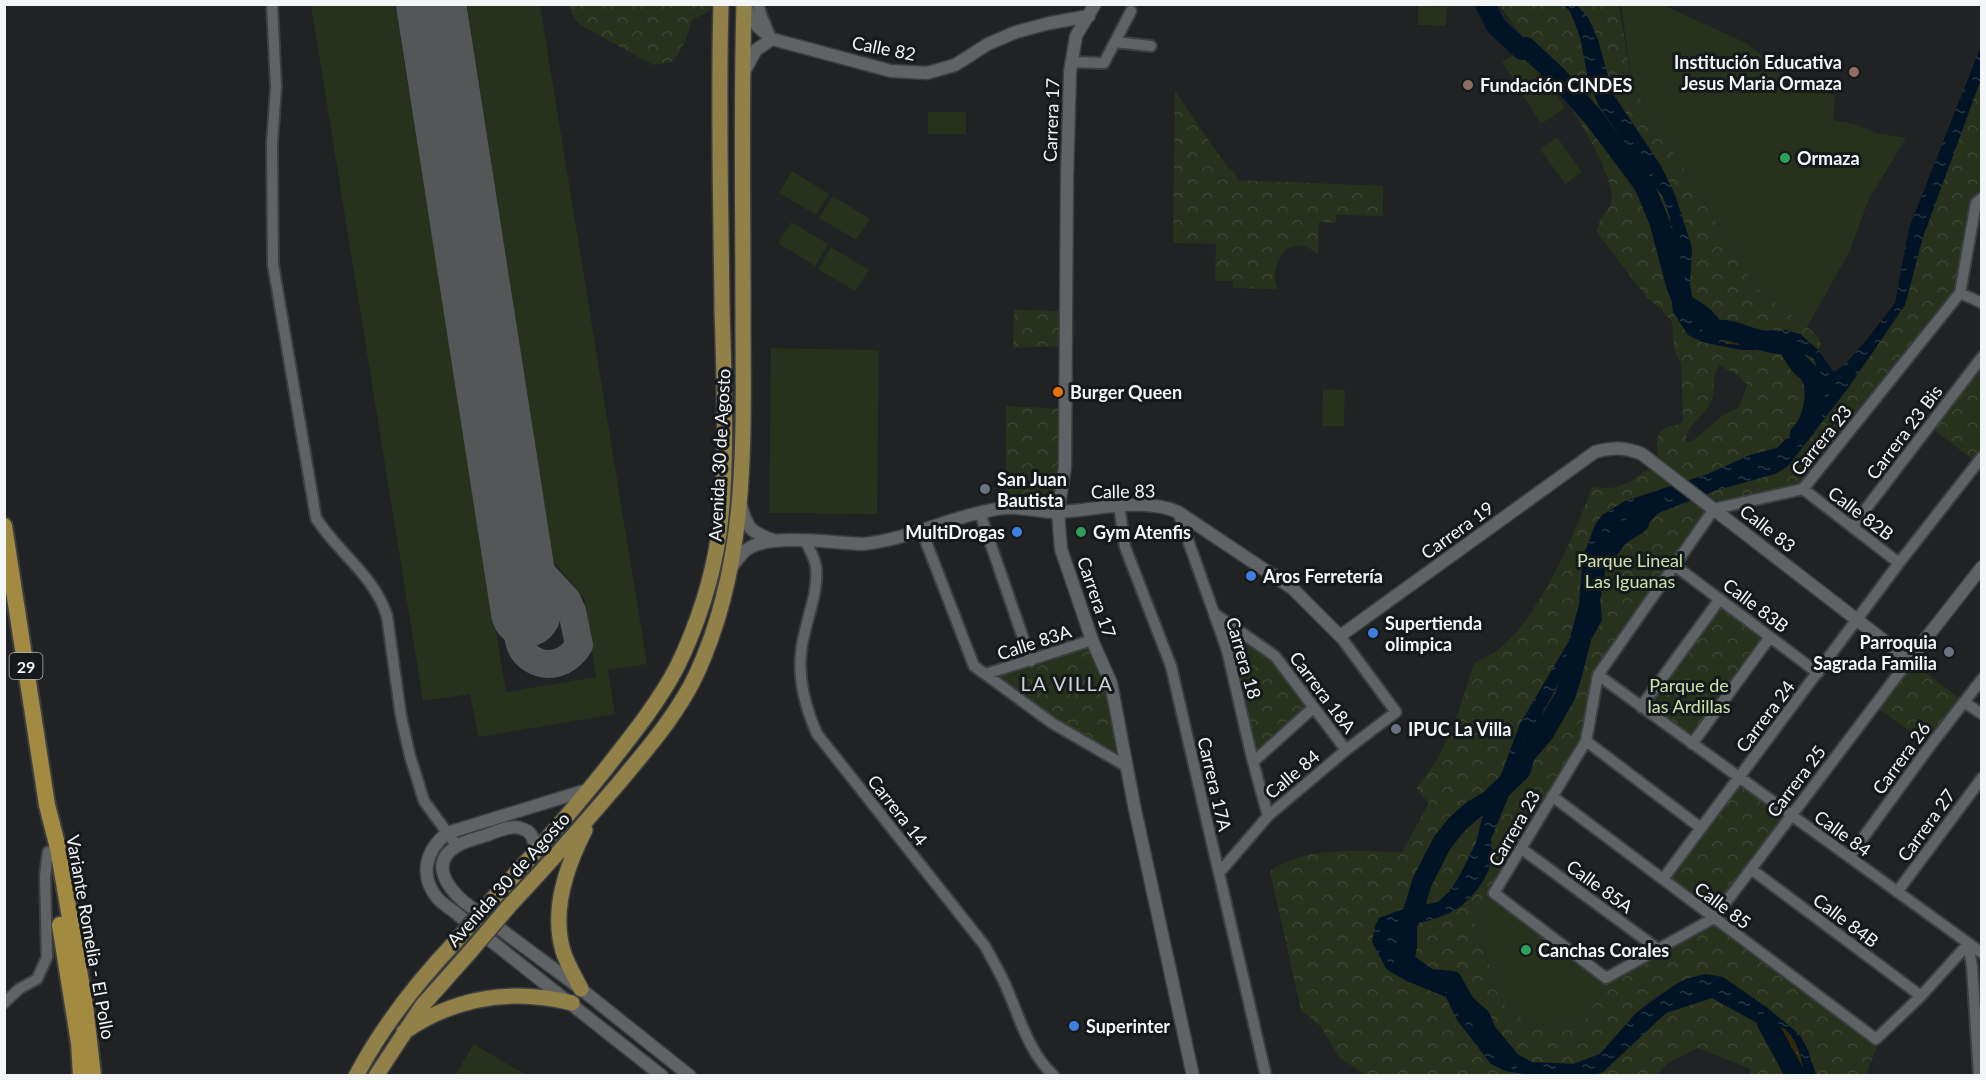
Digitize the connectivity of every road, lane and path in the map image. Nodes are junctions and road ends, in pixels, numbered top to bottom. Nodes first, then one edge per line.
1 (272, 4) edge
2 (721, 4) edge
3 (744, 4) edge
4 (758, 4) edge
5 (1092, 10) edge
6 (1131, 12) dead end
7 (772, 39) junction
8 (1115, 42) junction
9 (1151, 46) dead end
10 (1071, 62) junction
11 (742, 76) junction
12 (1982, 198) edge
13 (1960, 293) junction
14 (1982, 303) edge
15 (1982, 357) edge
16 (1595, 452) joint
17 (1982, 457) edge
18 (1803, 489) junction
19 (740, 504) junction
20 (1119, 505) junction
21 (1710, 506) junction
22 (1058, 512) junction
23 (1178, 512) junction
24 (980, 513) junction
25 (4, 526) edge
26 (1852, 527) junction
27 (921, 530) junction
28 (774, 540) junction
29 (806, 542) junction
30 (1899, 563) junction
31 (1674, 564) junction
32 (732, 567) junction
33 (1982, 567) edge
34 (1720, 599) junction
35 (1214, 614) junction
36 (1857, 620) junction
37 (1340, 636) junction
38 (1770, 637) junction
39 (1092, 640) junction
40 (1909, 660) junction
41 (1031, 661) junction
42 (1818, 673) junction
43 (986, 674) junction
44 (1598, 675) junction
45 (1982, 679) edge
46 (1964, 702) junction
47 (1314, 707) junction
48 (1641, 707) junction
49 (1396, 712) joint
50 (1982, 714) edge
51 (1586, 741) junction
52 (1692, 744) junction
53 (1346, 750) junction
54 (1253, 762) junction
55 (1126, 766) junction
56 (1740, 778) junction
57 (1982, 778) edge
58 (590, 789) junction
59 (1552, 796) junction
60 (605, 799) junction
61 (47, 806) junction
62 (1268, 816) junction
63 (1792, 816) junction
64 (1701, 828) junction
65 (447, 833) junction
66 (457, 846) junction
67 (1522, 849) junction
68 (48, 852) junction
69 (532, 856) junction
70 (1849, 857) junction
71 (1751, 869) junction
72 (1219, 873) junction
73 (1663, 879) junction
74 (1897, 892) junction
75 (1714, 918) junction
76 (1968, 944) junction
77 (1658, 949) junction
78 (1982, 953) edge
79 (1606, 978) joint
80 (581, 989) junction
81 (1921, 996) junction
82 (4, 1003) edge
83 (572, 1003) junction
84 (404, 1032) junction
85 (81, 1076) edge
86 (93, 1076) edge
87 (356, 1076) edge
88 (376, 1076) edge
89 (662, 1076) edge
90 (690, 1076) edge
91 (1054, 1076) edge
92 (1193, 1076) edge
93 (1266, 1076) edge
94 (1978, 1076) edge

1 - 65 street
2 - 58 main road, Avenida 30 de Agosto
3 - 7 street
3 - 11 main road, Avenida 30 de Agosto
4 - 7 street
5 - 7 street, Calle 82
5 - 10 street, Carrera 17
6 - 8 street
7 - 11 street
8 - 9 street
8 - 10 street
10 - 22 street, Carrera 17
11 - 19 main road, Avenida 30 de Agosto
12 - 13 street, Carrera 23
13 - 14 street
13 - 18 street, Carrera 23
15 - 26 street, Carrera 23 Bis
16 - 21 street, Calle 83
16 - 37 street, Carrera 19
17 - 30 street, Carrera 24
18 - 21 street, Carrera 23
18 - 26 street, Calle 82B
19 - 28 street, Calle 83
19 - 32 main road, Avenida 30 de Agosto
20 - 22 street, Calle 83
20 - 23 street, Calle 83
20 - 72 street, Carrera 17A
21 - 31 street, Carrera 23
21 - 36 street, Calle 83
22 - 24 street, Calle 83
22 - 39 street, Carrera 17
23 - 35 street, Carrera 18
23 - 37 street, Calle 83
24 - 27 street, Calle 83
24 - 41 street
25 - 61 highway, Variante Romelia - El Pollo / 29
26 - 30 street, Calle 82B
27 - 29 street, Calle 83
27 - 43 street
28 - 29 street, Calle 83
28 - 32 street, Calle 83
29 - 91 street, Carrera 14
30 - 36 street, Carrera 24
31 - 34 street, Calle 83B
31 - 44 street, Carrera 23
32 - 60 main road, Avenida 30 de Agosto
33 - 40 street, Carrera 25
34 - 38 street, Calle 83B
34 - 48 street
35 - 47 street, Carrera 18A
35 - 54 street, Carrera 18
36 - 40 street, Calle 83
36 - 42 street, Carrera 24
37 - 49 street, Calle 83
38 - 42 street, Calle 83B
38 - 52 street
39 - 41 street, Calle 83A
39 - 55 street, Carrera 17
40 - 63 street, Carrera 25
41 - 43 street, Calle 83A
42 - 56 street, Carrera 24
43 - 55 street
44 - 48 street, Calle 84
44 - 51 street, Carrera 23
45 - 46 street, Carrera 26
46 - 50 street
46 - 70 street, Carrera 26
47 - 53 street, Carrera 18A
47 - 54 street
48 - 52 street, Calle 84
49 - 53 street, Calle 84
51 - 59 street, Carrera 23
51 - 64 street
52 - 56 street, Calle 84
53 - 62 street, Calle 84
54 - 62 street, Carrera 18
55 - 92 street, Carrera 17
56 - 63 street, Calle 84
56 - 64 street, Carrera 24
57 - 74 street, Carrera 27
58 - 65 street
58 - 69 main road, Avenida 30 de Agosto
59 - 67 street, Carrera 23
59 - 73 street, Calle 85
60 - 80 main road
60 - 84 main road, Avenida 30 de Agosto, bridge
61 - 68 highway, Variante Romelia - El Pollo / 29
61 - 86 highway, Variante Romelia - El Pollo / 29
62 - 72 street, Calle 84
63 - 70 street, Calle 84
63 - 71 street, Carrera 25
64 - 73 street, Carrera 24
65 - 66 street
65 - 83 street
66 - 69 street
66 - 80 street
67 - 77 street, Calle 85A
67 - 79 street, Carrera 23
68 - 82 street
68 - 85 highway, Variante Romelia - El Pollo / 29
69 - 87 main road, Avenida 30 de Agosto, bridge
70 - 74 street, Calle 84
71 - 75 street, Carrera 25
71 - 81 street, Calle 84B
72 - 93 street, Carrera 17A
73 - 75 street, Calle 85
74 - 76 street, Calle 84
75 - 77 street, Carrera 25
75 - 81 street, Calle 85
76 - 78 street, Calle 84
76 - 81 street
76 - 94 street
77 - 79 street, Carrera 25
80 - 90 street
83 - 84 main road
83 - 89 street
84 - 88 main road, Avenida 30 de Agosto

